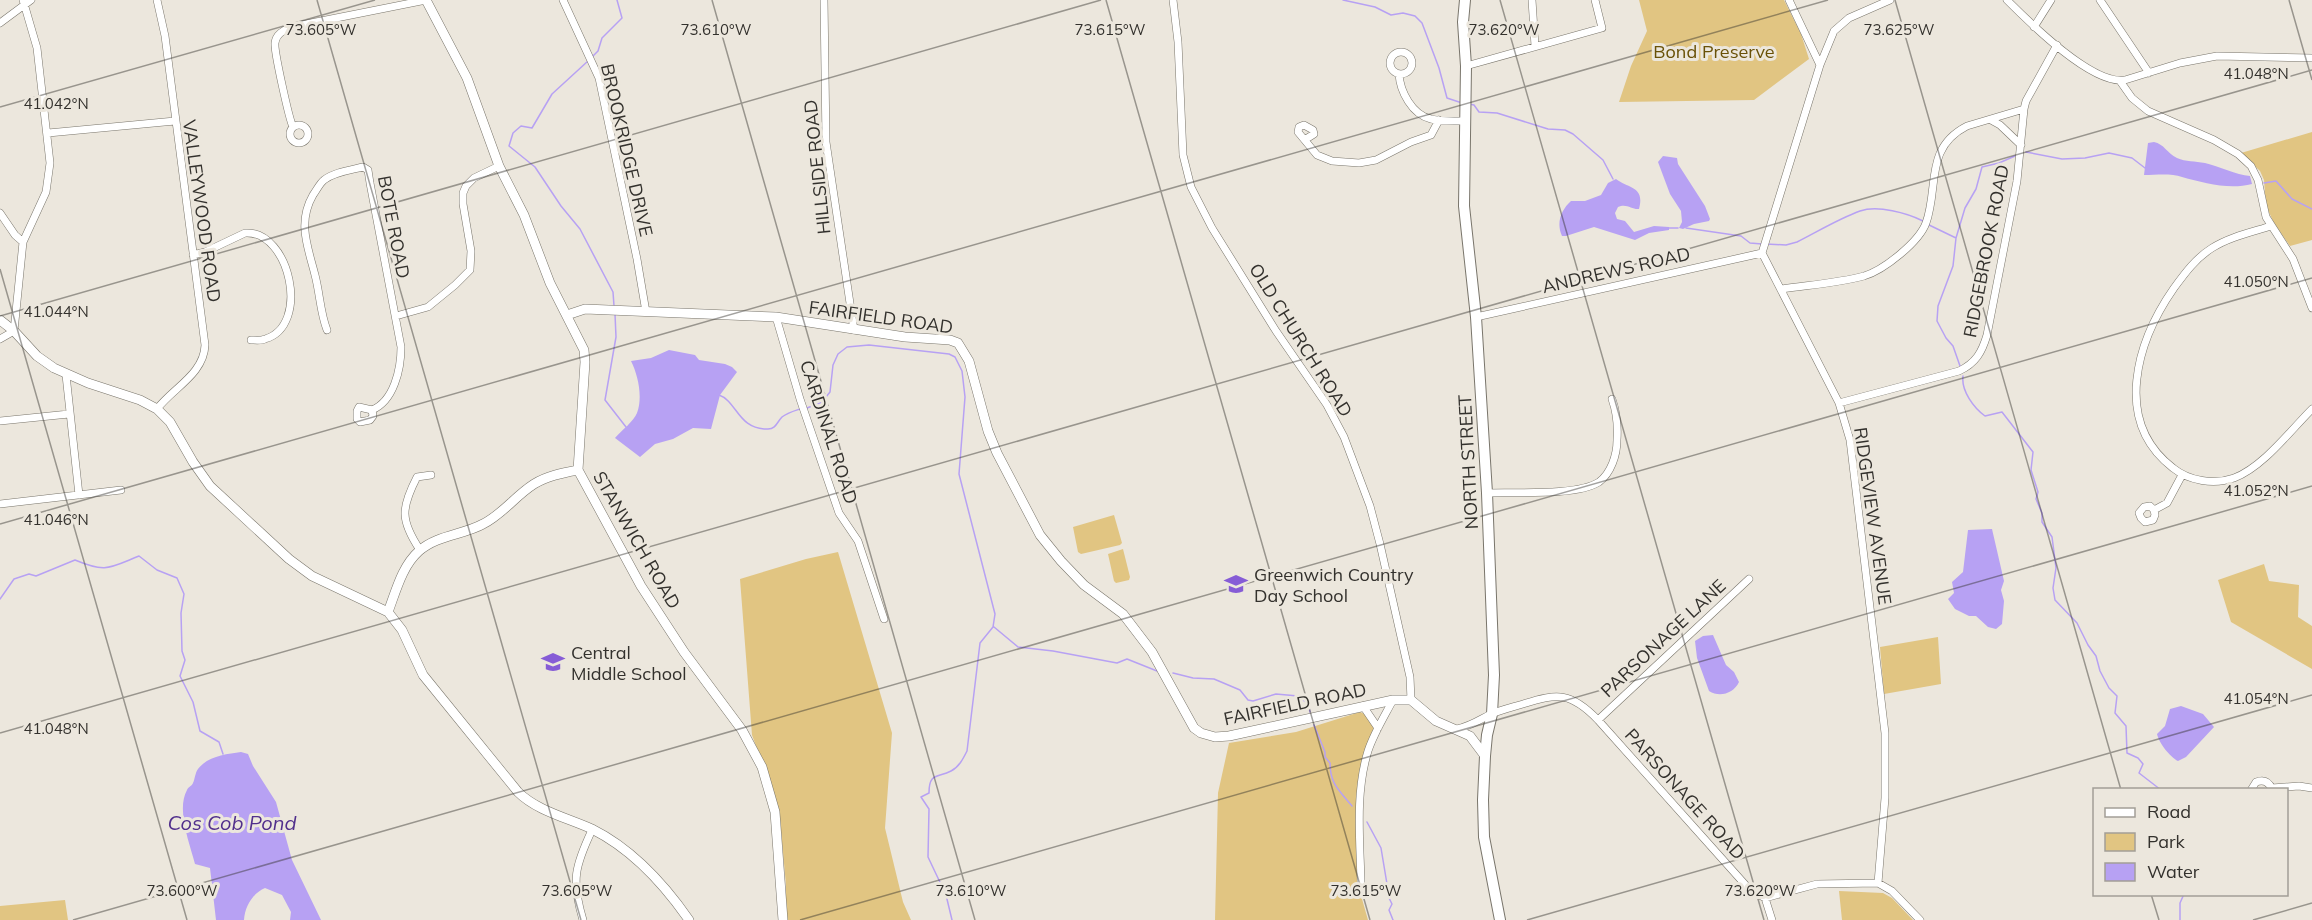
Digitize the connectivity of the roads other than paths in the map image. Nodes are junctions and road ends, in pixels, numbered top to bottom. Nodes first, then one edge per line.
1 (157, 0) edge
2 (426, 0) edge
3 (563, 0) edge
4 (824, 0) edge
5 (1173, 0) edge
6 (1465, 0) edge
7 (1532, 0) edge
8 (1595, 0) edge
9 (1789, 0) edge
10 (1890, 0) edge
11 (2007, 0) edge
12 (2050, 0) edge
13 (2101, 0) edge
14 (26, 2) edge
15 (0, 23) edge
16 (2034, 27) junction
17 (2057, 45) junction
18 (1536, 46) junction
19 (2312, 58) edge
20 (1820, 65) junction
21 (1466, 66) junction
22 (2149, 73) junction
23 (1399, 74) dead end
24 (2120, 81) junction
25 (2024, 109) junction
26 (1439, 120) junction
27 (1990, 120) junction
28 (175, 121) junction
29 (1465, 121) junction
30 (293, 127) dead end
31 (48, 133) junction
32 (1306, 140) dead end
33 (2021, 145) junction
34 (500, 166) junction
35 (0, 213) edge
36 (2271, 226) junction
37 (23, 242) junction
38 (1764, 248) junction
39 (193, 255) junction
40 (1782, 290) junction
41 (2312, 308) edge
42 (646, 312) junction
43 (567, 315) junction
44 (396, 316) junction
45 (776, 317) junction
46 (1476, 318) junction
47 (0, 321) edge
48 (327, 330) dead end
49 (854, 330) junction
50 (14, 331) junction
51 (0, 339) edge
52 (251, 340) dead end
53 (66, 375) junction
54 (1612, 399) dead end
55 (1839, 403) junction
56 (157, 409) junction
57 (2312, 409) edge
58 (372, 410) dead end
59 (69, 414) junction
60 (0, 421) edge
61 (578, 470) junction
62 (431, 475) dead end
63 (2181, 475) junction
64 (121, 490) dead end
65 (1487, 493) junction
66 (78, 495) junction
67 (0, 504) edge
68 (2154, 510) dead end
69 (420, 550) junction
70 (1749, 579) dead end
71 (388, 612) junction
72 (884, 619) dead end
73 (1393, 700) junction
74 (1411, 700) junction
75 (1363, 706) junction
76 (1492, 714) junction
77 (1598, 720) junction
78 (1378, 728) junction
79 (1457, 729) junction
80 (1485, 756) junction
81 (2252, 788) edge
82 (2271, 788) edge
83 (2281, 788) edge
84 (2312, 788) edge
85 (592, 830) junction
86 (1361, 882) dead end
87 (1878, 883) junction
88 (1766, 898) junction
89 (583, 920) edge
90 (689, 920) edge
91 (783, 920) edge
92 (1500, 920) edge
93 (1772, 920) edge
94 (1920, 920) edge

1 - 28 street, VALLEYWOOD ROAD
2 - 30 street
2 - 34 street, STANWICH ROAD
3 - 42 street, BROOKRIDGE DRIVE
4 - 49 street, HILLSIDE ROAD
5 - 74 street, OLD CHURCH ROAD
6 - 21 main road, NORTH STREET
7 - 18 street
8 - 18 street
9 - 20 street
10 - 20 street
11 - 16 street
12 - 16 street
13 - 22 street
14 - 15 street
14 - 31 street
16 - 17 street
17 - 24 street
17 - 25 street, RIDGEBROOK ROAD
18 - 21 street
19 - 22 street
20 - 38 street
21 - 29 main road, NORTH STREET
22 - 24 street
23 - 26 street
24 - 36 street
25 - 27 street
25 - 33 street, RIDGEBROOK ROAD
26 - 29 street
26 - 32 street
27 - 33 street
27 - 40 street
28 - 31 street
28 - 39 street, VALLEYWOOD ROAD
29 - 46 main road, NORTH STREET
31 - 37 street
33 - 55 street, RIDGEBROOK ROAD
34 - 43 street, STANWICH ROAD
34 - 44 street
35 - 37 street
36 - 41 street
36 - 63 street
37 - 50 street
38 - 40 street, RIDGEVIEW AVENUE
38 - 46 street, ANDREWS ROAD
39 - 52 street
39 - 56 street, VALLEYWOOD ROAD
40 - 55 street, RIDGEVIEW AVENUE
42 - 43 street, FAIRFIELD ROAD
42 - 45 street, FAIRFIELD ROAD
43 - 61 street, STANWICH ROAD
44 - 48 street, BOTE ROAD
44 - 58 street, BOTE ROAD
45 - 49 street, FAIRFIELD ROAD
45 - 72 street, CARDINAL ROAD
46 - 65 main road, NORTH STREET
47 - 50 street
49 - 75 street, FAIRFIELD ROAD
50 - 51 street
50 - 53 street
53 - 56 street
53 - 59 street
54 - 65 street
55 - 87 street, RIDGEVIEW AVENUE
56 - 71 street
57 - 63 street
59 - 60 street
59 - 66 street
61 - 69 street
61 - 91 street, STANWICH ROAD
62 - 69 street
63 - 68 street
64 - 66 street
65 - 76 main road, NORTH STREET
66 - 67 street
69 - 71 street
70 - 77 street, PARSONAGE LANE
71 - 85 street
73 - 74 street, FAIRFIELD ROAD
73 - 75 street, FAIRFIELD ROAD
73 - 78 street
74 - 79 street
75 - 78 street
76 - 77 street, PARSONAGE ROAD
76 - 79 street
76 - 80 main road, NORTH STREET
77 - 88 street, PARSONAGE ROAD
78 - 86 street
79 - 80 street
80 - 92 main road, NORTH STREET
81 - 82 street
83 - 84 street
85 - 89 street
85 - 90 street
87 - 88 street
87 - 94 street
88 - 93 street

